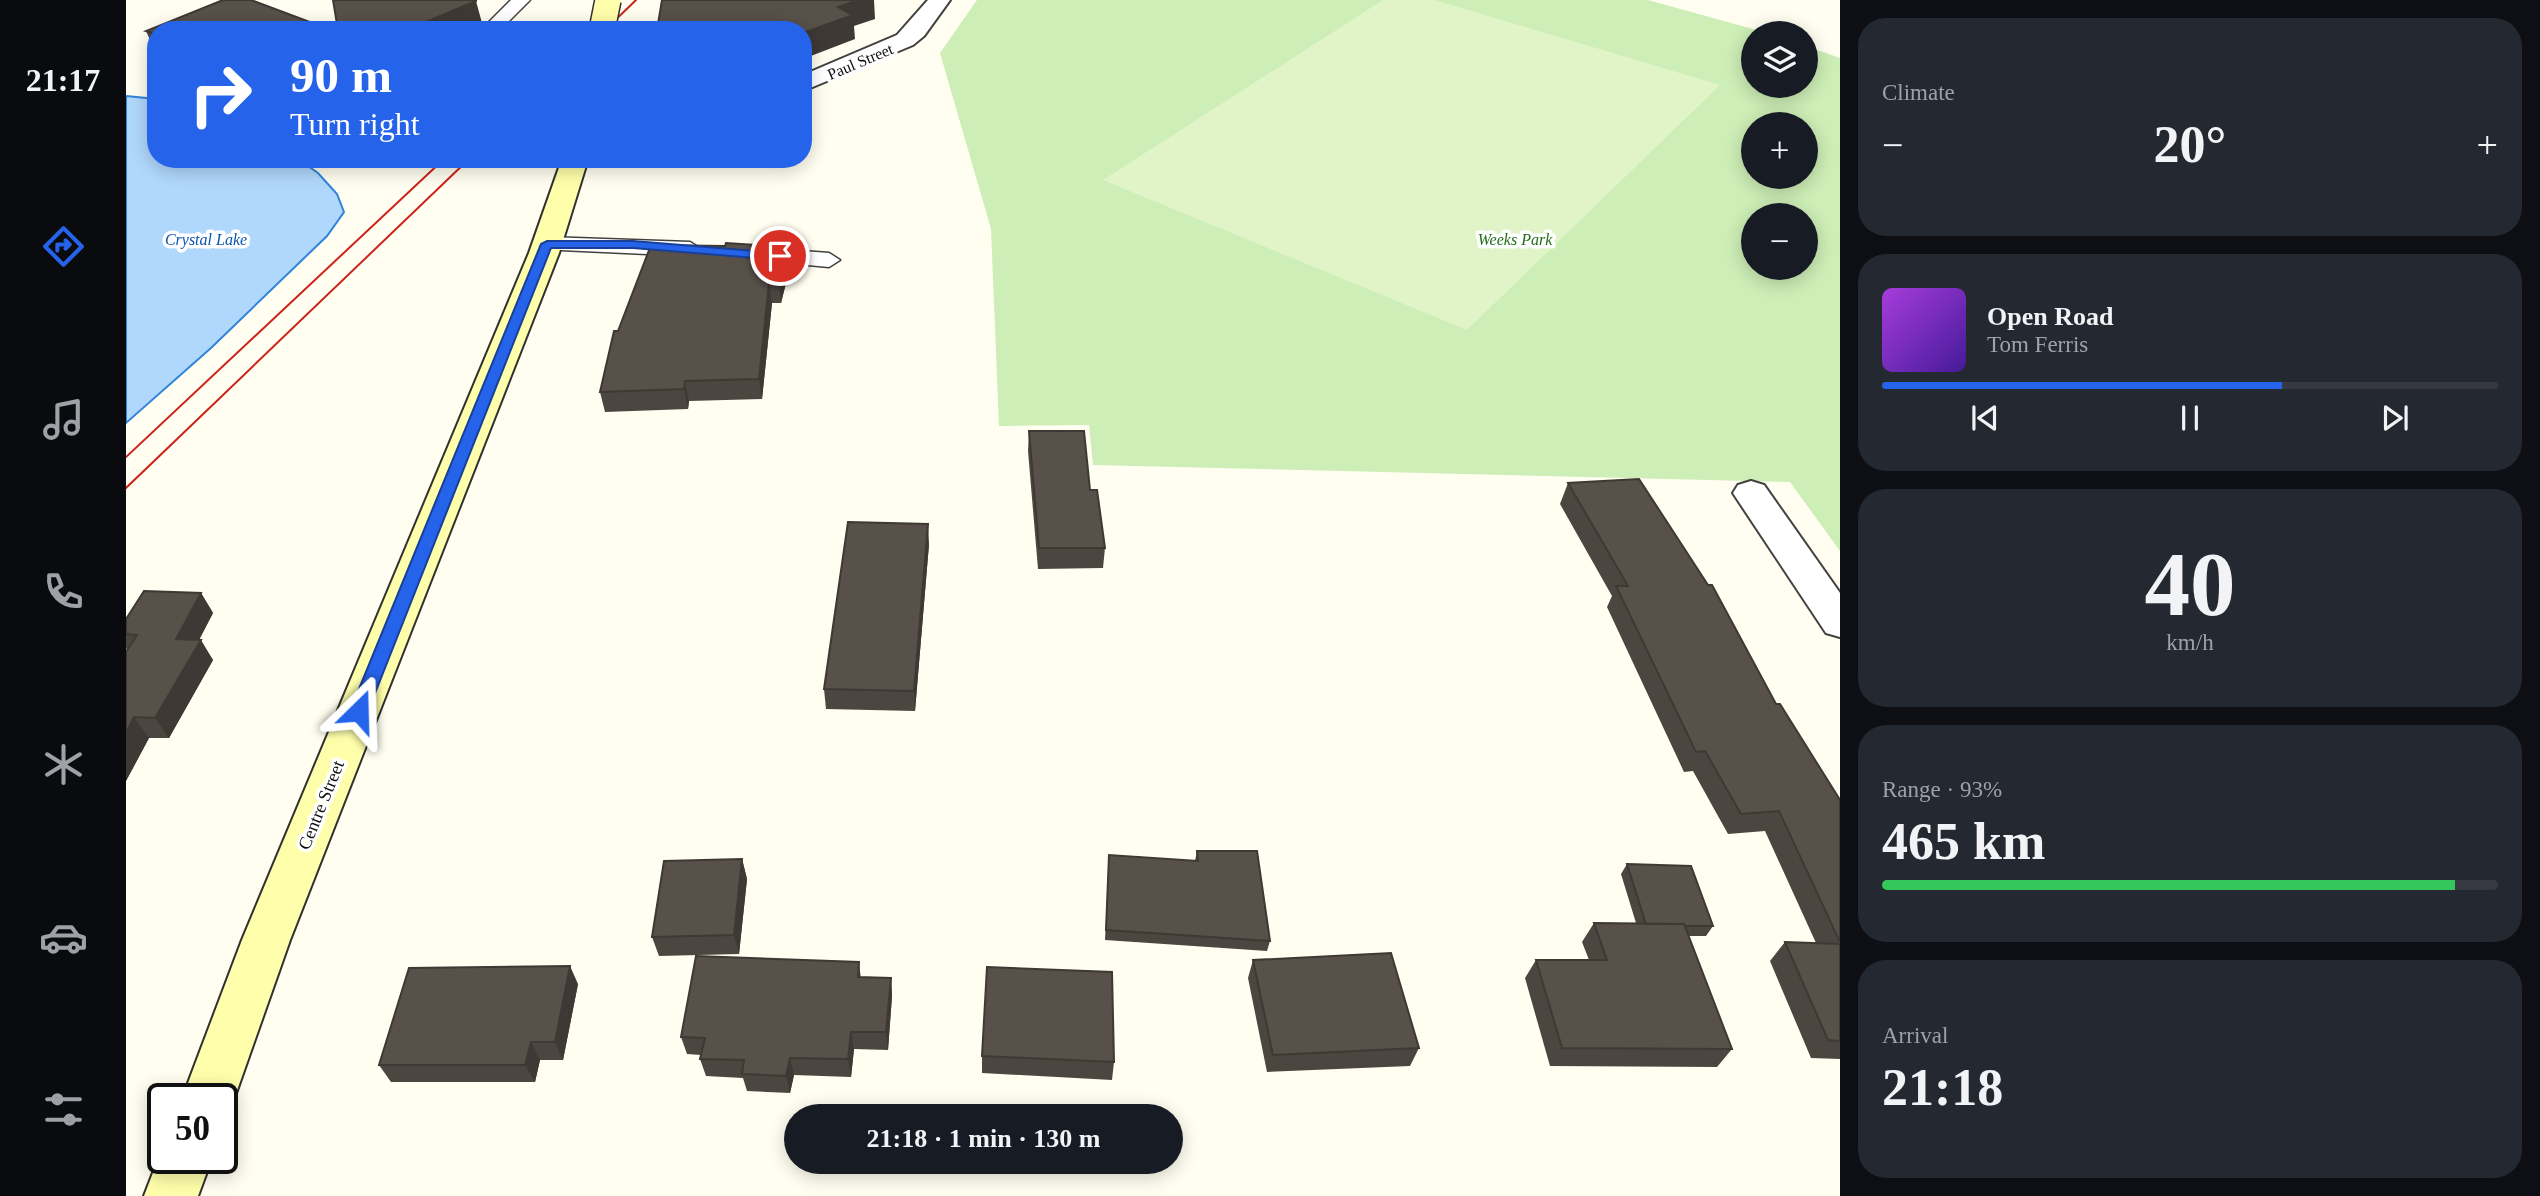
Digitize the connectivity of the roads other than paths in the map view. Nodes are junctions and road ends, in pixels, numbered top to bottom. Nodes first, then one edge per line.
1 (521, 0) edge
2 (608, 0) edge
3 (939, 0) edge
4 (499, 21) edge
5 (604, 21) edge
6 (812, 80) edge
7 (572, 168) edge
8 (547, 244) junction
9 (829, 260) dead end
10 (1751, 493) dead end
11 (1840, 623) edge
12 (214, 1083) edge
13 (179, 1174) edge
14 (171, 1196) edge

1 - 4 lane
2 - 5 main road, bridge
3 - 6 street, Paul Street
7 - 8 main road, Centre Street
8 - 9 lane
8 - 12 main road, Centre Street
10 - 11 street
13 - 14 main road

